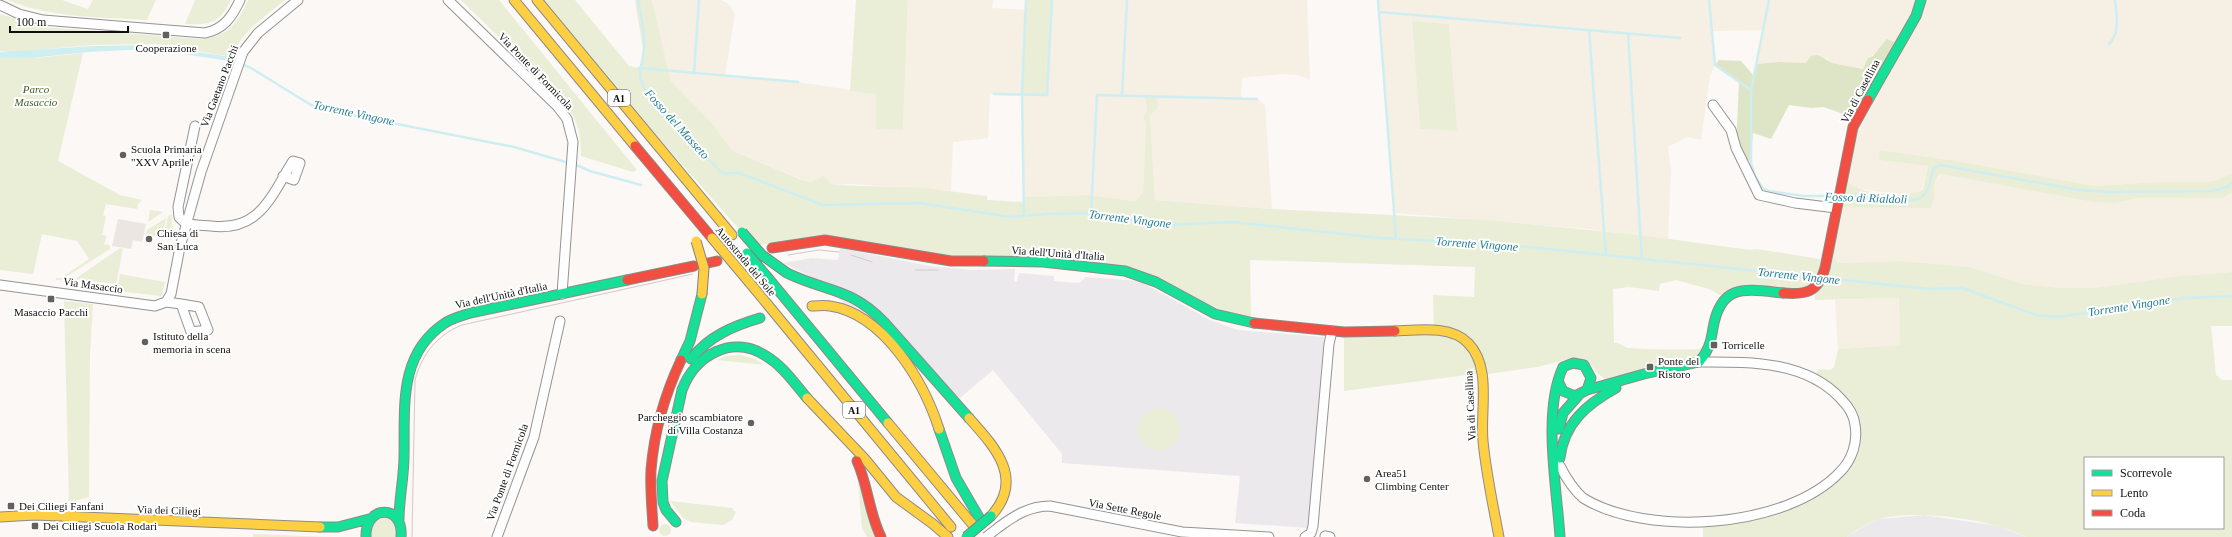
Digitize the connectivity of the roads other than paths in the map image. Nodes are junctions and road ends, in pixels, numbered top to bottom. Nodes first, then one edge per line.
1 (240, 0) edge
2 (298, 0) edge
3 (448, 0) edge
4 (514, 0) edge
5 (537, 0) edge
6 (1921, 0) edge
7 (0, 6) edge
8 (1713, 105) dead end
9 (195, 126) dead end
10 (620, 128) junction
11 (283, 176) dead end
12 (700, 197) junction
13 (1836, 206) junction
14 (684, 219) dead end
15 (187, 224) junction
16 (690, 230) dead end
17 (772, 248) dead end
18 (718, 261) dead end
19 (708, 263) dead end
20 (694, 266) dead end
21 (0, 285) edge
22 (562, 294) junction
23 (166, 302) junction
24 (182, 304) dead end
25 (812, 306) dead end
26 (760, 318) dead end
27 (560, 321) dead end
28 (1332, 331) junction
29 (1699, 362) junction
30 (1644, 374) junction
31 (1591, 378) junction
32 (1558, 380) junction
33 (1623, 380) junction
34 (1587, 390) junction
35 (1578, 396) junction
36 (657, 431) junction
37 (842, 437) junction
38 (1559, 455) junction
39 (1560, 466) junction
40 (400, 488) junction
41 (1559, 507) junction
42 (379, 512) junction
43 (0, 517) edge
44 (369, 519) junction
45 (399, 520) junction
46 (676, 522) dead end
47 (653, 526) dead end
48 (338, 527) junction
49 (1308, 535) edge
50 (365, 537) edge
51 (401, 537) edge
52 (497, 537) edge
53 (881, 537) edge
54 (948, 537) edge
55 (959, 537) edge
56 (966, 537) edge
57 (986, 537) edge
58 (1269, 537) edge
59 (1499, 537) edge
60 (1560, 537) edge

1 - 7 street
2 - 15 street, Via Gaetano Pacchi
3 - 22 street, Via Ponte di Formicola
4 - 10 main road, Autostrada del Sole / A1
5 - 12 main road, Autostrada del Sole / A1
6 - 13 main road, Via di Casellina
8 - 13 street
9 - 15 street, Via Gaetano Pacchi
10 - 14 main road
10 - 55 main road, Autostrada del Sole / A1, bridge
11 - 15 street
12 - 25 main road, Autostrada del Sole / A1, bridge
12 - 56 main road, bridge
13 - 29 main road, Via di Casellina
15 - 23 street, Via Gaetano Pacchi
16 - 36 main road, bridge
17 - 28 main road, Via dell'Unità d'Italia
18 - 19 main road
20 - 22 main road, Via dell'Unità d'Italia
21 - 23 street, Via Masaccio
22 - 40 main road, Via dell'Unità d'Italia
23 - 24 street, Via Masaccio
26 - 36 main road
27 - 52 street, Via Ponte di Formicola
28 - 49 street
28 - 59 main road, Via di Casellina
29 - 30 main road
29 - 39 street
30 - 33 main road
30 - 38 main road
31 - 32 main road
31 - 33 main road
31 - 34 main road
32 - 35 main road
32 - 41 main road
33 - 34 main road
34 - 35 main road
35 - 38 main road
36 - 47 main road
37 - 46 main road
37 - 53 main road
37 - 54 main road
38 - 39 main road
39 - 41 main road
40 - 42 main road, Via dell'Unità d'Italia
40 - 45 main road, Via dell'Unità d'Italia
41 - 60 main road
42 - 44 main road, Via dei Ciliegi
42 - 45 main road
43 - 48 main road, Via dei Ciliegi
44 - 48 main road, Via dei Ciliegi
44 - 50 main road, Via dei Ciliegi
45 - 51 main road
48 - 50 main road, Via dei Ciliegi
57 - 58 street, Via Sette Regole, bridge

